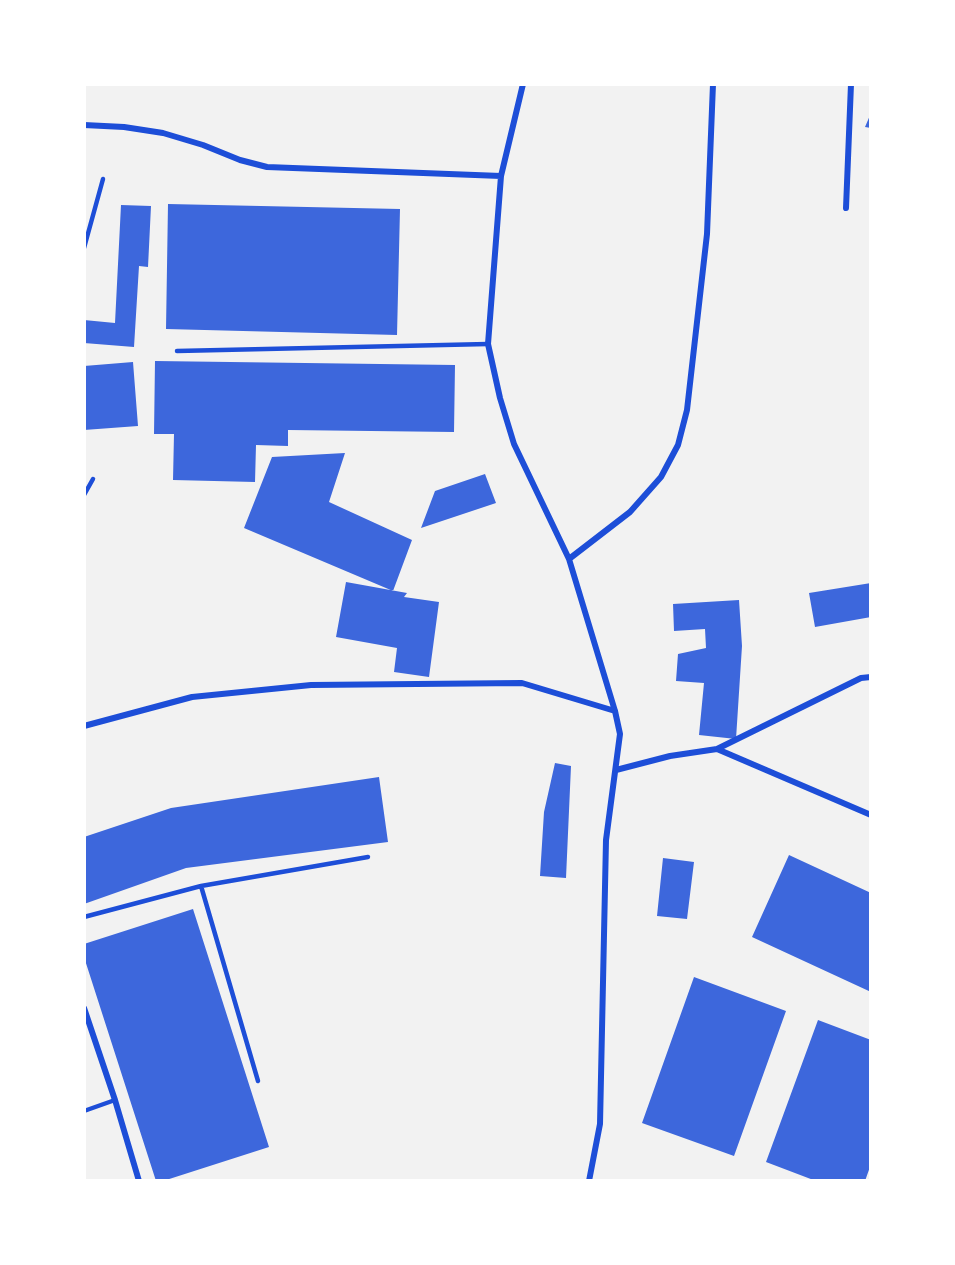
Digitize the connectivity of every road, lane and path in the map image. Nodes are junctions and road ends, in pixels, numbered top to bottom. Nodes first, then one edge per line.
1 (523, 84) edge
2 (713, 84) edge
3 (851, 84) edge
4 (84, 125) edge
5 (501, 176) junction
6 (103, 179) dead end
7 (846, 208) dead end
8 (84, 248) edge
9 (488, 344) junction
10 (177, 351) dead end
11 (93, 479) dead end
12 (84, 495) edge
13 (569, 559) junction
14 (871, 671) edge
15 (871, 677) edge
16 (861, 678) junction
17 (615, 711) junction
18 (84, 726) edge
19 (717, 749) junction
20 (616, 771) junction
21 (871, 815) edge
22 (368, 857) dead end
23 (201, 886) junction
24 (84, 917) edge
25 (84, 1008) edge
26 (258, 1081) dead end
27 (115, 1100) junction
28 (84, 1111) edge
29 (139, 1181) edge
30 (589, 1181) edge

1 - 5 street
2 - 13 street
3 - 7 street
4 - 5 street
5 - 9 street
6 - 8 lane
9 - 10 lane
9 - 13 street
11 - 12 lane
13 - 17 street
14 - 16 street
15 - 16 street
16 - 19 street
17 - 18 street
17 - 20 street
19 - 20 street
19 - 21 street
20 - 30 street
22 - 23 lane
23 - 24 lane
23 - 26 lane
25 - 27 street
27 - 28 lane
27 - 29 street

